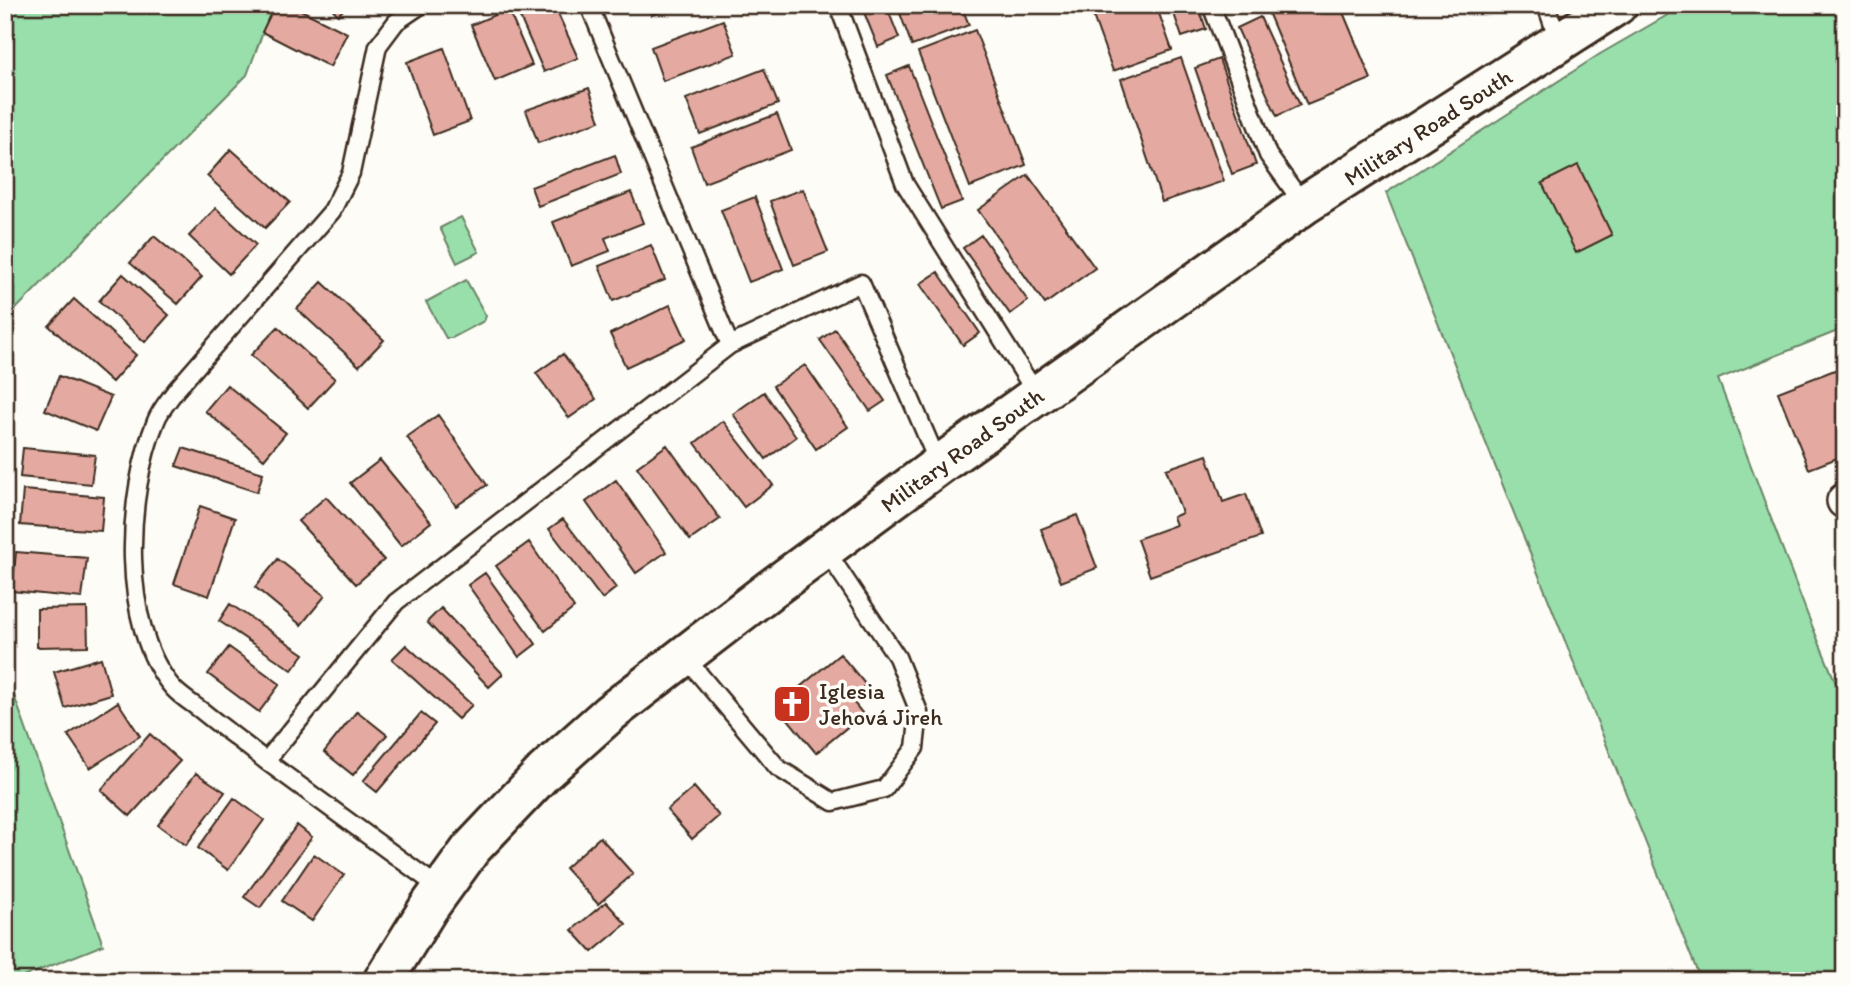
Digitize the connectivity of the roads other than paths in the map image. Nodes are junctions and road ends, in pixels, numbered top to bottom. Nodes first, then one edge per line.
1 (421, 5) edge
2 (589, 5) edge
3 (838, 5) edge
4 (1211, 5) edge
5 (1546, 5) edge
6 (1617, 5) edge
7 (1559, 42) junction
8 (1304, 205) junction
9 (730, 345) junction
10 (1037, 395) junction
11 (939, 465) junction
12 (825, 549) junction
13 (684, 656) junction
14 (266, 761) junction
15 (442, 890) junction
16 (383, 981) edge

1 - 14 lane
2 - 9 lane
3 - 10 lane
4 - 8 lane
5 - 7 lane
6 - 7 main road, Military Road South
7 - 8 main road, Military Road South
8 - 10 main road, Military Road South
9 - 11 lane
9 - 14 lane
10 - 11 main road, Military Road South
11 - 12 main road, Military Road South
12 - 13 main road, Military Road South
12 - 13 lane
13 - 15 main road, Military Road South
14 - 15 lane
15 - 16 main road, Military Road South

